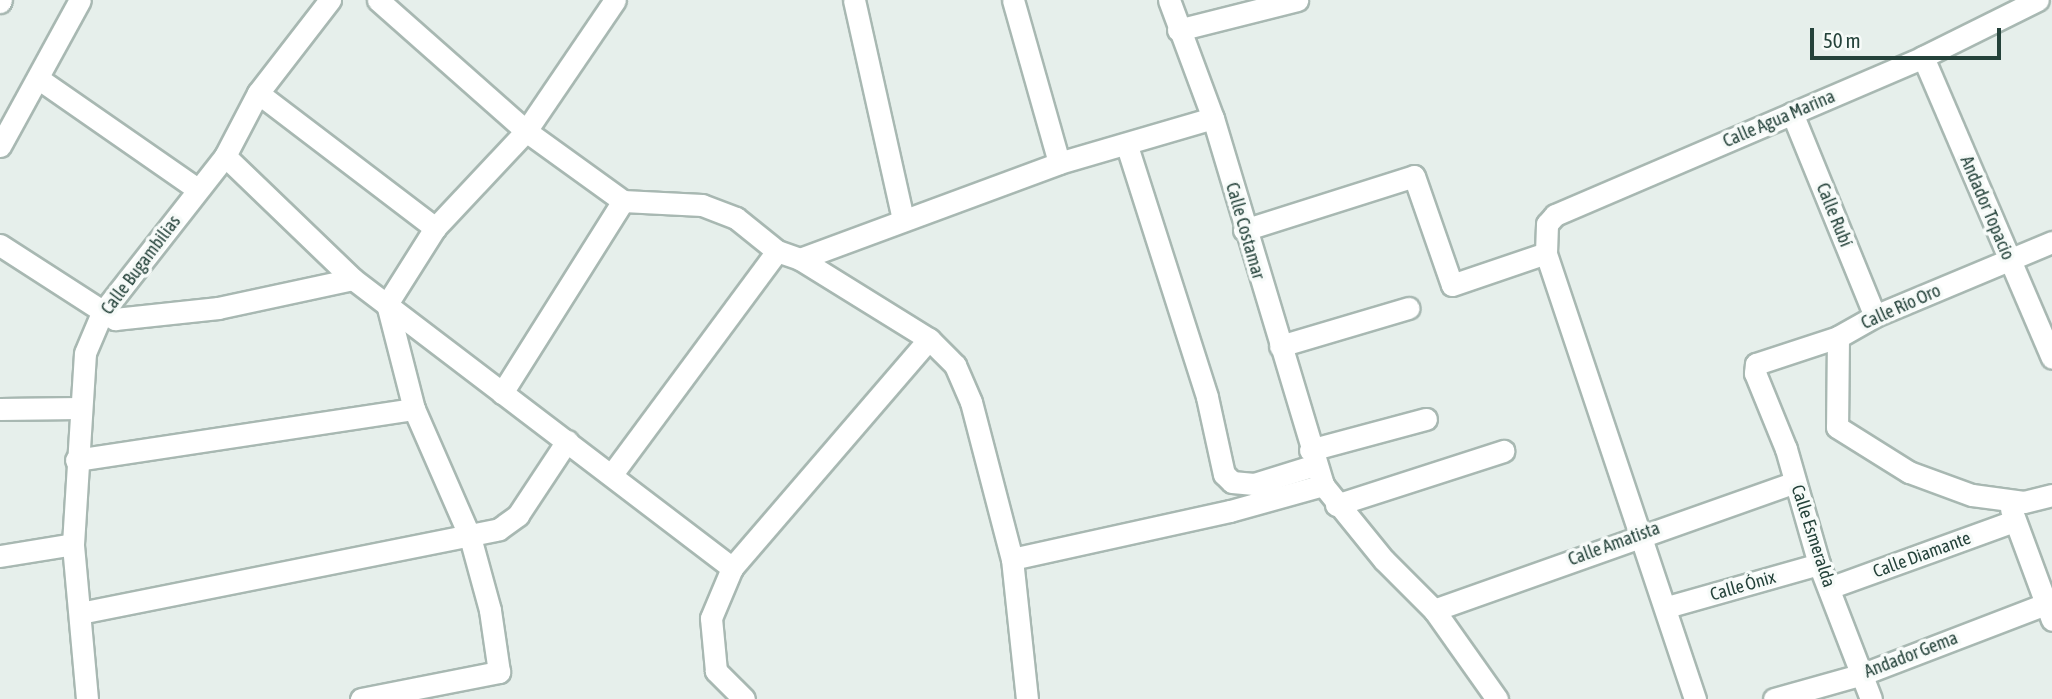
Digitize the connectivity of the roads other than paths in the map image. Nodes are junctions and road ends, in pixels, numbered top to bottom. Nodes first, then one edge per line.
1 (80, 0) edge
2 (330, 0) edge
3 (377, 0) edge
4 (615, 0) edge
5 (854, 0) edge
6 (1013, 0) edge
7 (1169, 0) edge
8 (1297, 0) edge
9 (2038, 0) edge
10 (1178, 30) junction
11 (1923, 57) junction
12 (39, 79) junction
13 (258, 93) junction
14 (1792, 113) junction
15 (1213, 118) junction
16 (526, 131) junction
17 (0, 146) edge
18 (1127, 146) junction
19 (225, 156) junction
20 (1059, 163) junction
21 (197, 189) junction
22 (623, 201) junction
23 (903, 219) junction
24 (435, 228) junction
25 (1244, 230) junction
26 (2052, 242) edge
27 (0, 245) edge
28 (777, 251) junction
29 (1546, 253) junction
30 (800, 259) junction
31 (2010, 261) junction
32 (352, 279) junction
33 (387, 304) junction
34 (1408, 308) dead end
35 (102, 313) junction
36 (1875, 316) junction
37 (1838, 337) junction
38 (929, 339) junction
39 (1280, 346) junction
40 (2052, 356) edge
41 (1755, 373) joint
42 (502, 393) junction
43 (80, 408) junction
44 (0, 409) edge
45 (414, 409) junction
46 (1426, 419) dead end
47 (567, 441) junction
48 (1503, 452) dead end
49 (76, 460) junction
50 (1316, 467) junction
51 (612, 474) junction
52 (1796, 482) junction
53 (2052, 495) edge
54 (2008, 500) junction
55 (1336, 505) junction
56 (2014, 521) junction
57 (1642, 534) junction
58 (470, 537) junction
59 (73, 544) junction
60 (0, 556) edge
61 (1012, 559) junction
62 (1819, 564) junction
63 (732, 568) junction
64 (1829, 588) junction
65 (1667, 607) junction
66 (1434, 610) junction
67 (2049, 612) edge
68 (80, 613) junction
69 (1863, 674) junction
70 (87, 699) edge
71 (361, 699) edge
72 (744, 699) edge
73 (1027, 699) edge
74 (1497, 699) edge
75 (1695, 699) edge
76 (1774, 699) edge
77 (1871, 699) edge

1 - 12 street
2 - 13 street, Calle Bugambilias
3 - 16 street
4 - 16 street
5 - 23 street
6 - 20 street
7 - 10 street, Calle Costamar
8 - 10 street
9 - 11 street, Calle Agua Marina
10 - 15 street, Calle Costamar
11 - 14 street, Calle Agua Marina
11 - 31 street, Andador Topacio
12 - 17 street
12 - 21 street
13 - 19 street, Calle Bugambilias
13 - 24 street
14 - 29 street, Calle Agua Marina
14 - 36 street, Calle Rubí
15 - 18 street
15 - 25 street, Calle Costamar
16 - 22 street
16 - 24 street
18 - 20 street
18 - 50 street
19 - 21 street, Calle Bugambilias
19 - 32 street
20 - 23 street
21 - 35 street, Calle Bugambilias
22 - 28 street
22 - 42 street
23 - 30 street
24 - 33 street
25 - 29 street
25 - 39 street, Calle Costamar
26 - 31 street, Calle Río Oro
27 - 35 street
28 - 30 street
28 - 51 street
29 - 57 street, Calle Agua Marina
30 - 38 street
31 - 36 street, Calle Río Oro
31 - 40 street, Andador Topacio
32 - 33 street
32 - 35 street
33 - 42 street
33 - 45 street
34 - 39 street
35 - 43 street, Calle Bugambilias
36 - 37 street, Calle Río Oro
37 - 41 street, Calle Río Oro
37 - 54 street
38 - 61 street
38 - 63 street
39 - 50 street, Calle Costamar
41 - 52 street, Calle Esmeralda
42 - 47 street
43 - 44 street
43 - 49 street, Calle Bugambilias
45 - 49 street
45 - 58 street
46 - 50 street
47 - 51 street
47 - 58 street
48 - 55 street
49 - 59 street, Calle Bugambilias
50 - 55 street, Calle Costamar
50 - 61 street
51 - 63 street
52 - 57 street, Calle Amatista
52 - 62 street, Calle Esmeralda
53 - 54 street
54 - 56 street
55 - 66 street, Calle Costamar
56 - 64 street, Calle Diamante
56 - 67 street
57 - 65 street, Calle Agua Marina
57 - 66 street, Calle Amatista
58 - 68 street
58 - 71 street
59 - 60 street
59 - 68 street, Calle Bugambilias
61 - 73 street
62 - 64 street, Calle Esmeralda
62 - 65 street, Calle Ónix
63 - 72 street
64 - 69 street, Calle Esmeralda
65 - 75 street, Calle Agua Marina
66 - 74 street, Calle Costamar
67 - 69 street, Andador Gema
68 - 70 street, Calle Bugambilias
69 - 76 street, Andador Gema
69 - 77 street, Calle Esmeralda

